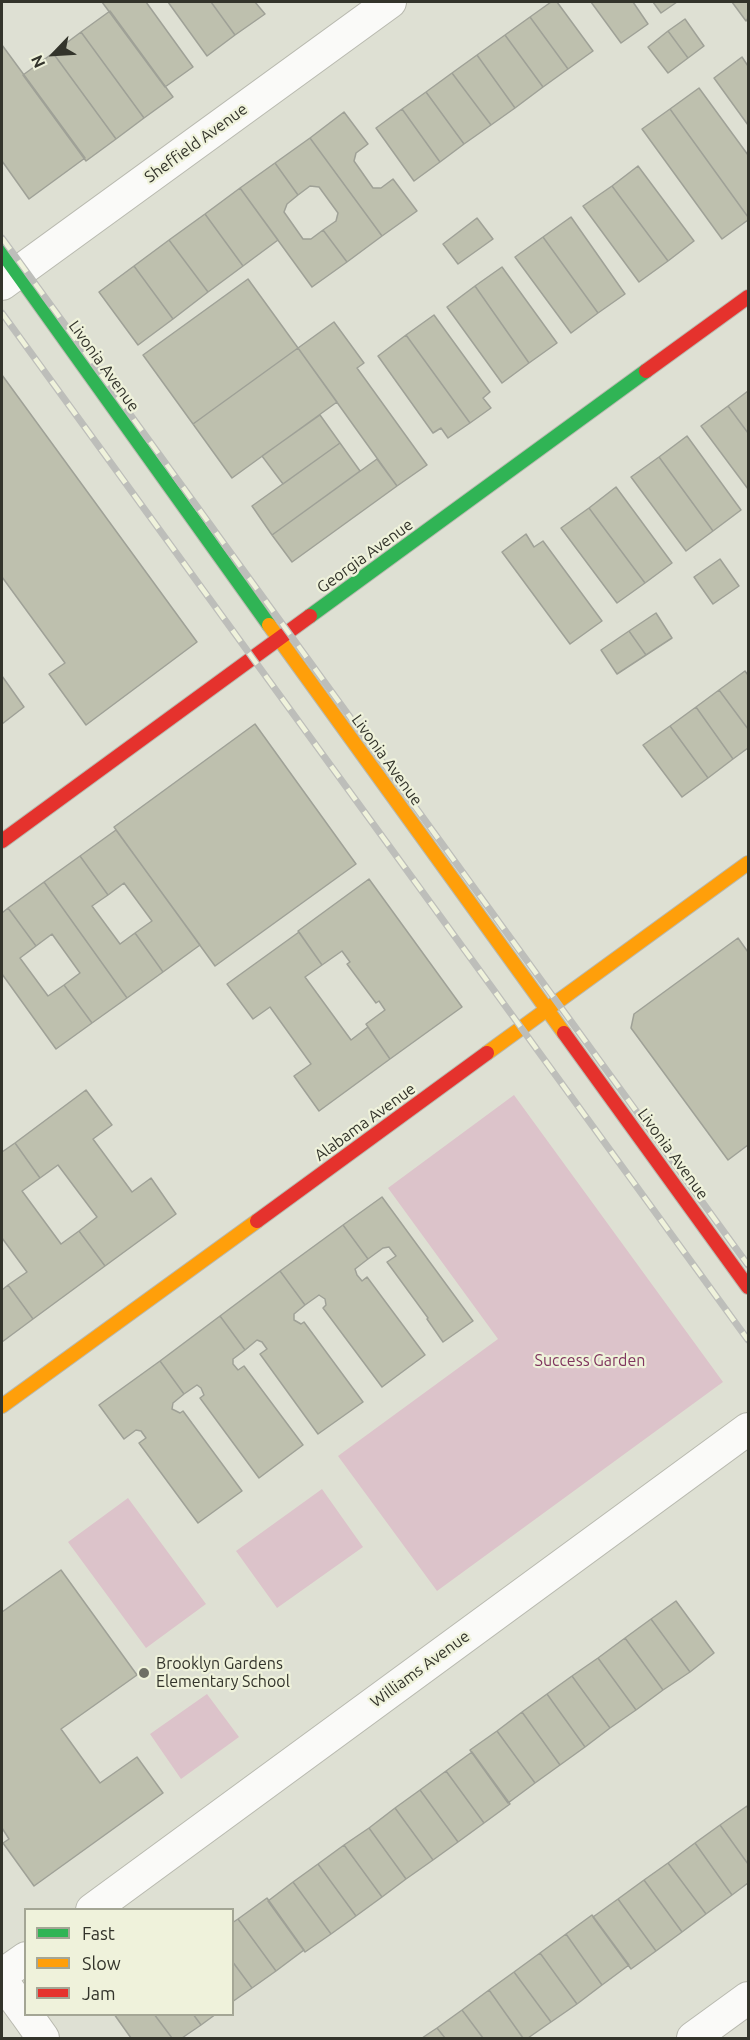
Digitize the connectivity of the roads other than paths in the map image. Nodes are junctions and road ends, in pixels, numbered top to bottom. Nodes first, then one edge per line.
1 (390, 2) edge
2 (7, 270) edge
3 (748, 297) edge
4 (279, 639) junction
5 (2, 841) edge
6 (748, 863) edge
7 (548, 1009) junction
8 (748, 1287) edge
9 (2, 1407) edge
10 (748, 1429) edge
11 (95, 1908) edge
12 (24, 1959) edge
13 (2, 1975) edge
14 (2, 1982) edge
15 (748, 1998) edge
16 (24, 2011) edge
17 (28, 2016) edge
18 (44, 2038) edge
19 (693, 2038) edge

1 - 2 street, Sheffield Avenue
2 - 4 street, Livonia Avenue
3 - 4 street, Georgia Avenue
4 - 5 street, Georgia Avenue
4 - 7 street, Livonia Avenue
6 - 7 street, Alabama Avenue
7 - 8 street, Livonia Avenue
7 - 9 street, Alabama Avenue
10 - 11 street, Williams Avenue
12 - 13 street
14 - 16 street
15 - 19 street
17 - 18 street

